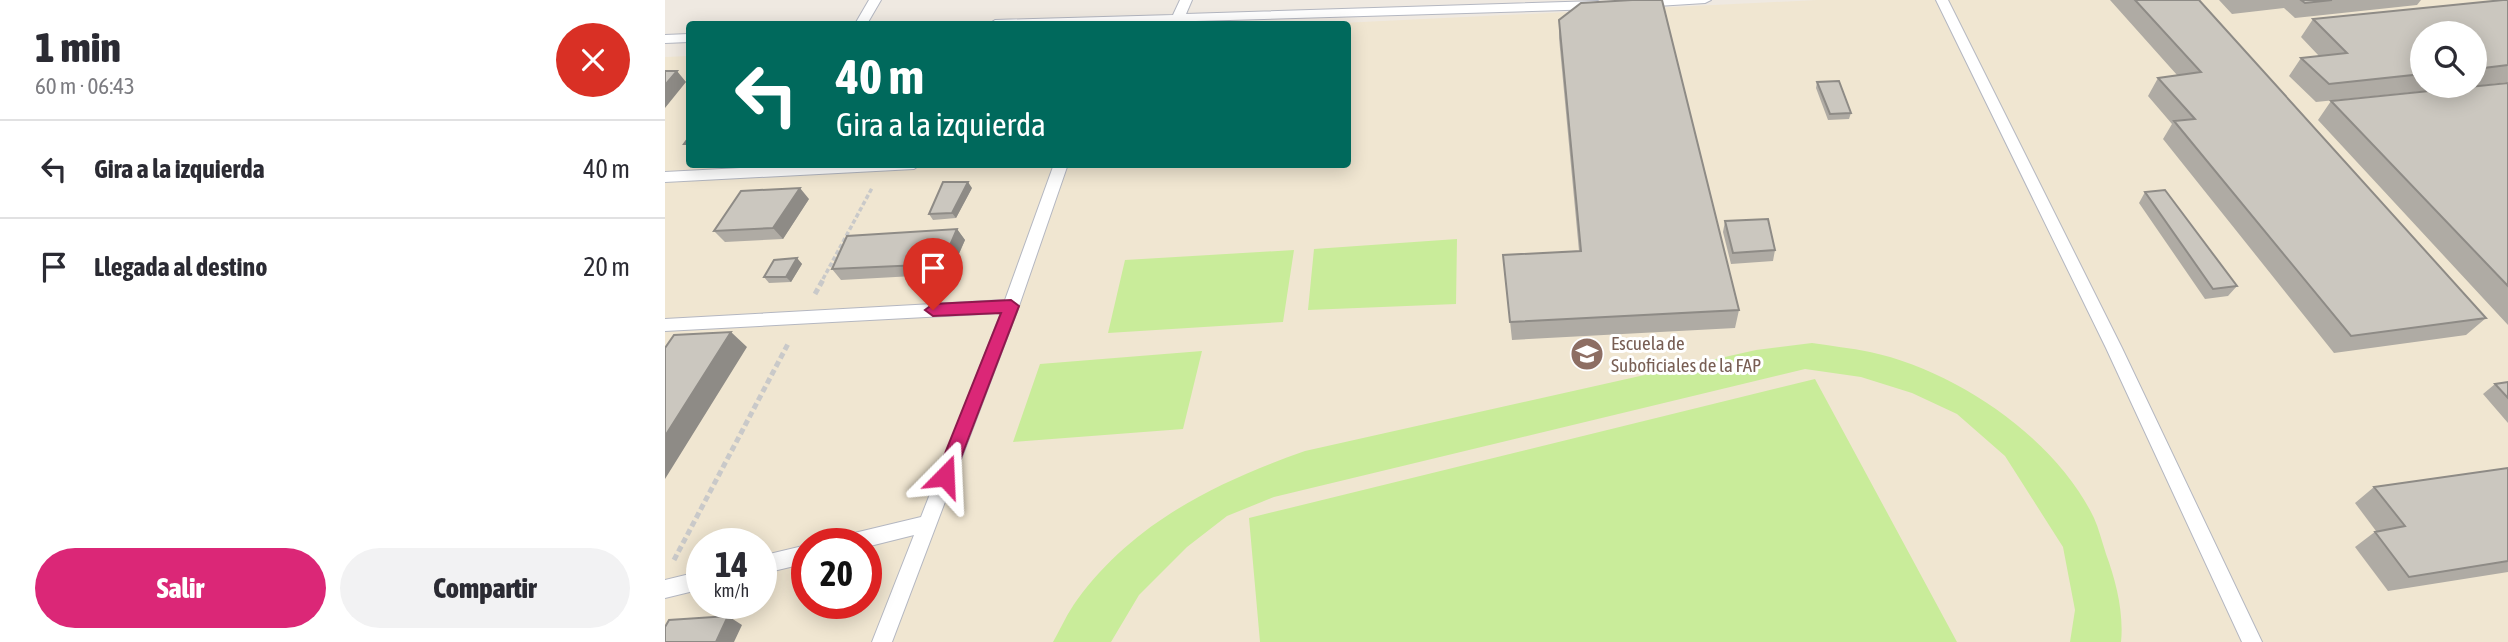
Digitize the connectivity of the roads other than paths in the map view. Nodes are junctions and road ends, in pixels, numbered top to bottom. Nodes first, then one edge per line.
1 (875, 0) edge
2 (1186, 0) edge
3 (1705, 0) edge
4 (1942, 0) edge
5 (1612, 4) edge
6 (1625, 4) edge
7 (1178, 19) junction
8 (863, 21) edge
9 (1135, 21) edge
10 (686, 38) edge
11 (665, 39) edge
12 (843, 168) edge
13 (1060, 168) edge
14 (665, 177) edge
15 (1011, 306) junction
16 (665, 325) edge
17 (926, 524) junction
18 (882, 535) edge
19 (686, 584) edge
20 (665, 589) edge
21 (882, 642) edge
22 (2252, 642) edge

1 - 8 lane
2 - 7 lane
3 - 6 lane
4 - 22 lane
5 - 7 lane
7 - 9 lane
10 - 11 lane
12 - 14 lane
13 - 15 lane
15 - 16 lane
15 - 17 lane
17 - 18 lane
17 - 21 lane
19 - 20 lane

